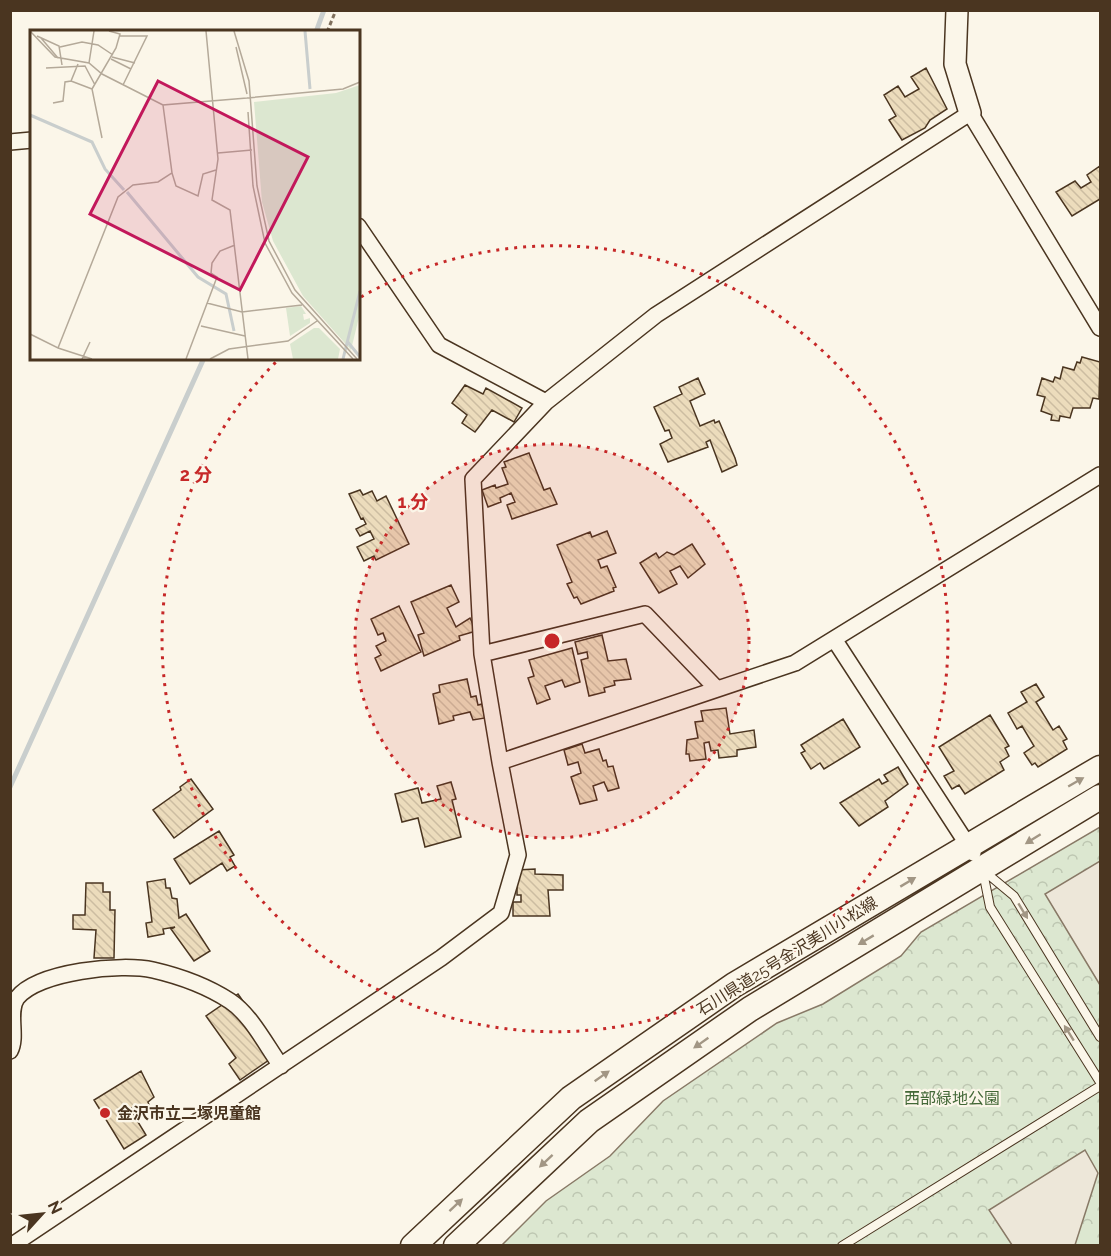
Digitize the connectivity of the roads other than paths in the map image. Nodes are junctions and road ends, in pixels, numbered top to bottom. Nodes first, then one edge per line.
1 (957, 10) edge
2 (970, 113) junction
3 (30, 140) edge
4 (10, 142) edge
5 (360, 229) edge
6 (1101, 328) edge
7 (546, 402) junction
8 (1101, 475) edge
9 (834, 639) junction
10 (482, 654) junction
11 (717, 689) junction
12 (500, 762) junction
13 (1101, 768) edge
14 (1101, 797) edge
15 (968, 846) junction
16 (982, 870) junction
17 (1101, 1037) edge
18 (10, 1051) edge
19 (281, 1066) junction
20 (1101, 1084) edge
21 (11, 1245) edge
22 (413, 1245) edge
23 (456, 1245) edge
24 (843, 1245) edge

1 - 2 street
2 - 6 street
2 - 7 street
3 - 4 street
5 - 7 street
7 - 10 street
8 - 9 street
9 - 11 street
9 - 15 street
10 - 11 street
10 - 12 street
11 - 12 street
12 - 19 street
15 -> 13 main road, 石川県道25号金沢美川小松線
14 -> 16 main road, 石川県道25号金沢美川小松線
15 - 16 street
22 -> 15 main road, 石川県道25号金沢美川小松線
16 -> 17 lane
20 -> 16 lane
16 -> 23 main road, 石川県道25号金沢美川小松線
18 - 19 street
19 - 21 street
20 - 24 lane

